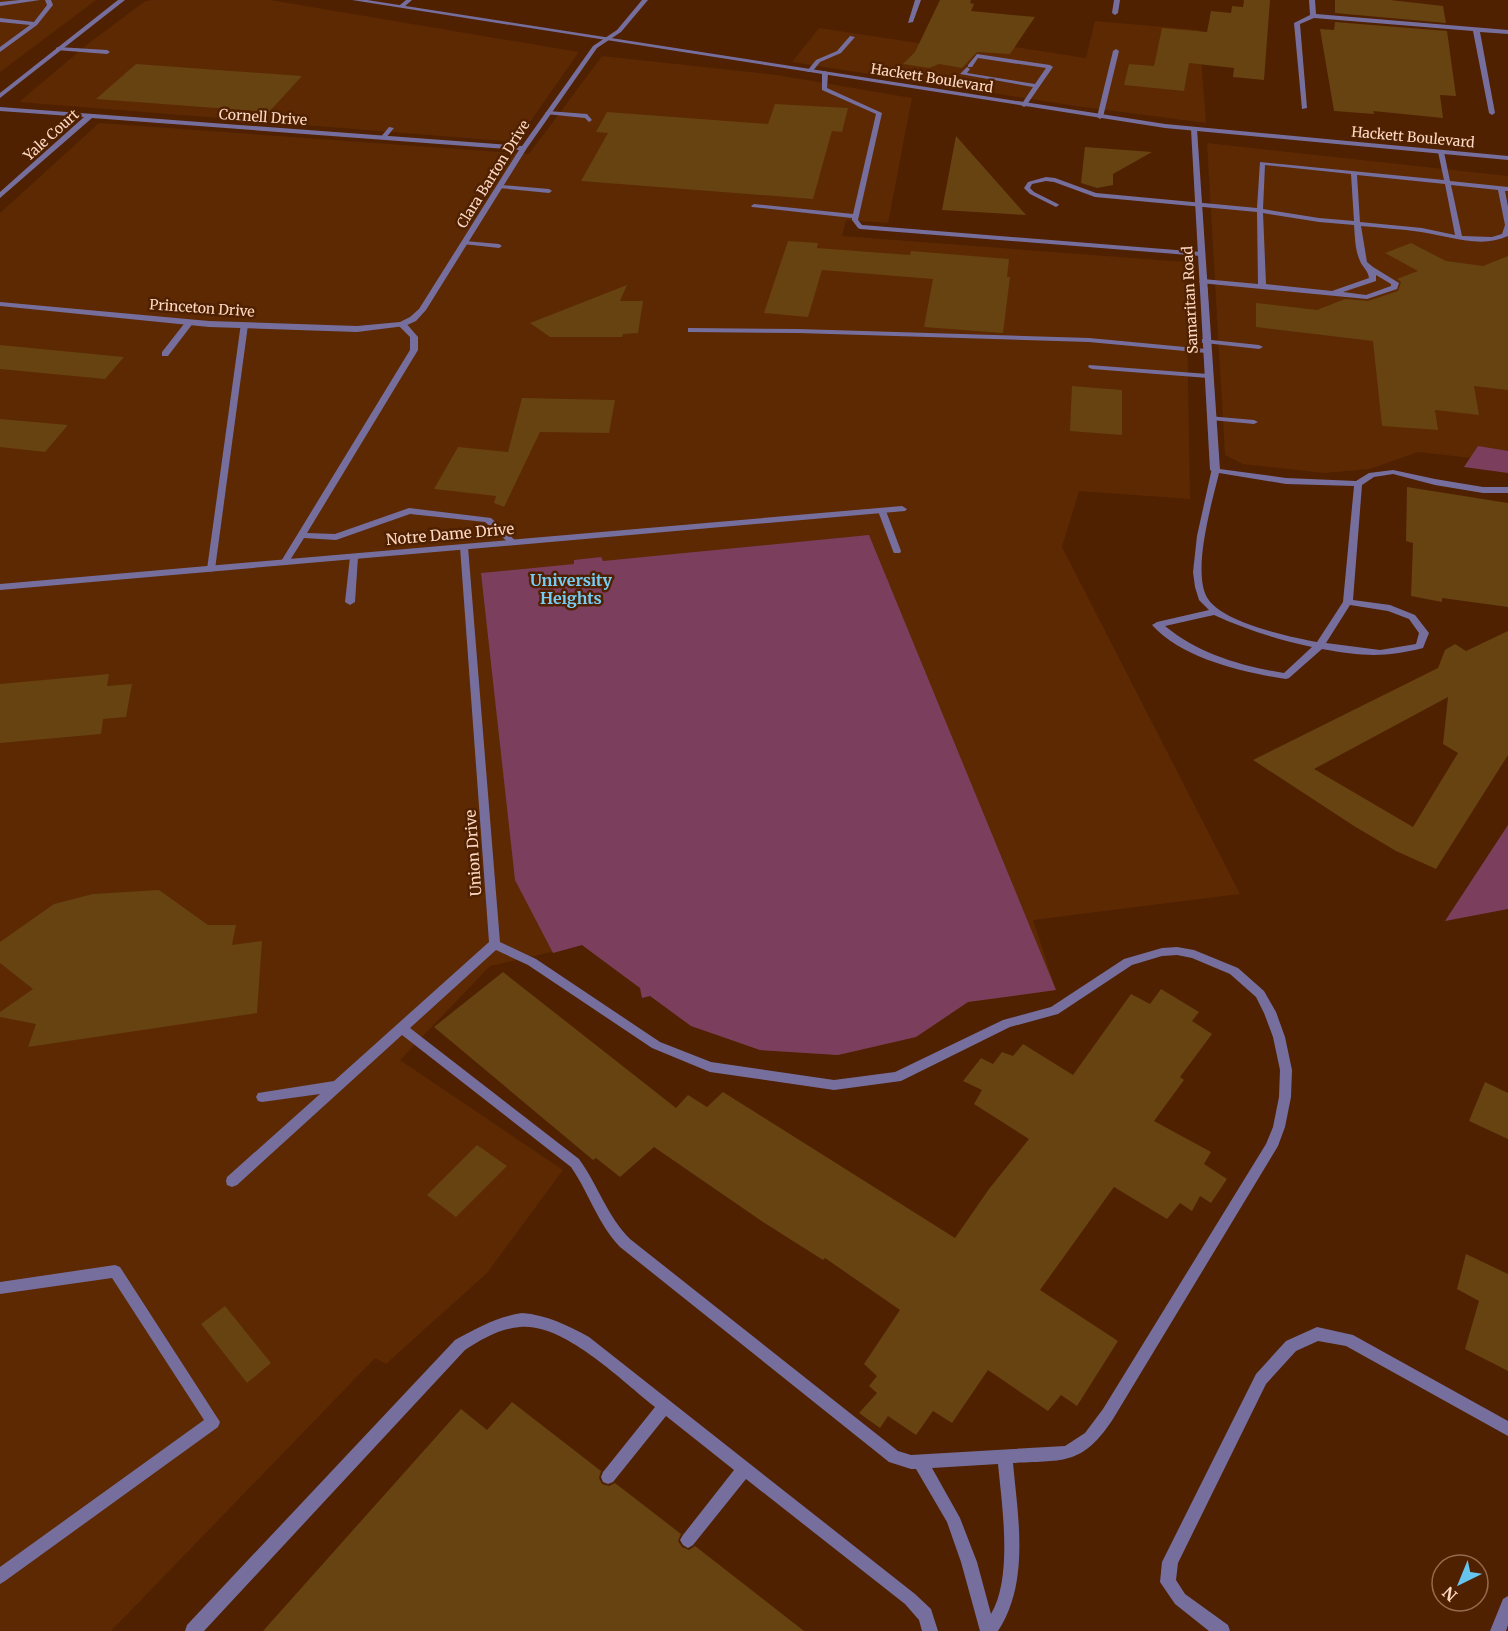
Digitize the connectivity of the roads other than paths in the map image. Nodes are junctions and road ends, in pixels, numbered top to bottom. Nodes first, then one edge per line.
1 (37, 0) edge
2 (48, 0) edge
3 (122, 0) edge
4 (355, 0) edge
5 (409, 0) edge
6 (645, 0) edge
7 (918, 0) edge
8 (1117, 0) edge
9 (1312, 0) edge
10 (0, 4) edge
11 (402, 6) junction
12 (1115, 13) dead end
13 (1313, 16) junction
14 (0, 20) edge
15 (910, 22) dead end
16 (35, 24) junction
17 (1476, 29) junction
18 (1508, 32) edge
19 (852, 37) dead end
20 (608, 38) junction
21 (58, 49) junction
22 (0, 50) edge
23 (1116, 51) dead end
24 (107, 52) dead end
25 (810, 71) junction
26 (825, 73) junction
27 (1037, 86) junction
28 (0, 96) edge
29 (1024, 105) junction
30 (1304, 108) dead end
31 (0, 109) edge
32 (548, 113) junction
33 (1492, 113) dead end
34 (90, 116) junction
35 (1100, 117) junction
36 (589, 120) dead end
37 (391, 128) dead end
38 (1194, 129) junction
39 (383, 138) junction
40 (524, 148) junction
41 (1441, 152) junction
42 (1508, 158) edge
43 (1354, 173) junction
44 (1448, 184) junction
45 (501, 187) junction
46 (1505, 189) edge
47 (549, 191) dead end
48 (0, 196) edge
49 (1199, 203) junction
50 (1056, 205) dead end
51 (754, 206) dead end
52 (1260, 210) junction
53 (856, 216) junction
54 (1359, 225) junction
55 (1508, 225) edge
56 (1459, 238) junction
57 (465, 243) junction
58 (499, 246) dead end
59 (1201, 254) junction
60 (1372, 270) junction
61 (1203, 281) junction
62 (1262, 286) junction
63 (1331, 294) junction
64 (0, 304) edge
65 (190, 322) junction
66 (402, 324) junction
67 (244, 325) junction
68 (691, 330) dead end
69 (1205, 341) junction
70 (1259, 347) dead end
71 (1206, 351) junction
72 (165, 354) dead end
73 (1092, 367) dead end
74 (1208, 376) junction
75 (1211, 418) junction
76 (1254, 422) dead end
77 (1215, 470) junction
78 (1358, 484) junction
79 (1508, 490) edge
80 (902, 509) dead end
81 (882, 511) junction
82 (303, 534) junction
83 (514, 543) junction
84 (464, 547) junction
85 (897, 551) dead end
86 (354, 557) junction
87 (284, 563) junction
88 (211, 569) junction
89 (0, 587) edge
90 (350, 602) dead end
91 (1348, 602) junction
92 (1214, 612) junction
93 (1320, 645) junction
94 (495, 944) junction
95 (401, 1028) junction
96 (337, 1086) junction
97 (262, 1097) dead end
98 (232, 1181) dead end
99 (0, 1288) edge
100 (665, 1406) junction
101 (1508, 1429) edge
102 (1005, 1456) junction
103 (921, 1461) junction
104 (745, 1468) junction
105 (608, 1477) dead end
106 (688, 1540) dead end
107 (0, 1576) edge
108 (1508, 1604) edge
109 (193, 1631) edge
110 (930, 1631) edge
111 (989, 1631) edge
112 (1222, 1631) edge
113 (1498, 1631) edge

1 - 10 street
2 - 16 lane
3 - 21 street
4 - 11 street, Hackett Boulevard
5 - 11 lane
6 - 20 street, Clara Barton Drive
7 - 15 street
8 - 12 street
9 - 13 street
11 - 20 street, Hackett Boulevard
13 - 17 street
13 - 30 street
14 - 16 lane
16 - 22 lane
17 - 18 street
17 - 33 street
19 - 25 lane
20 - 25 street, Hackett Boulevard
20 - 32 street, Clara Barton Drive
21 - 24 lane
21 - 28 street
23 - 35 lane
25 - 26 street, Hackett Boulevard
26 - 29 street, Hackett Boulevard
26 - 53 lane
27 - 27 lane
27 - 29 lane
29 - 35 street, Hackett Boulevard
31 - 34 street, Cornell Drive
32 - 36 lane
32 - 40 street, Clara Barton Drive
34 - 39 street, Cornell Drive
34 - 48 street, Yale Court
35 - 38 street, Hackett Boulevard
37 - 39 lane
38 - 41 street, Hackett Boulevard
38 - 49 street, Samaritan Road
39 - 40 street, Cornell Drive
40 - 45 street, Clara Barton Drive
41 - 42 street, Hackett Boulevard
41 - 44 lane
43 - 44 lane
43 - 52 lane
43 - 54 lane
44 - 46 lane
44 - 56 lane
45 - 47 lane
45 - 57 street, Clara Barton Drive
46 - 55 lane
49 - 50 lane
49 - 52 lane
49 - 59 street, Samaritan Road
51 - 53 lane
52 - 54 lane
52 - 62 lane
53 - 59 lane
54 - 56 lane
54 - 60 lane
55 - 56 lane
57 - 58 lane
57 - 66 street, Clara Barton Drive
59 - 61 street, Samaritan Road
60 - 63 lane
60 - 63 lane
61 - 62 lane
61 - 69 street, Samaritan Road
62 - 63 lane
64 - 65 street, Princeton Drive
65 - 67 street, Princeton Drive
65 - 72 lane
66 - 67 street, Princeton Drive
66 - 82 lane
67 - 88 lane
68 - 71 lane
69 - 70 lane
69 - 71 street, Samaritan Road
71 - 74 street, Samaritan Road
73 - 74 lane
74 - 75 street, Samaritan Road
75 - 76 lane
75 - 77 street, Samaritan Road
77 - 78 lane
77 - 92 lane
78 - 79 lane
78 - 91 lane
80 - 81 street, Notre Dame Drive
81 - 83 street, Notre Dame Drive
81 - 85 lane
82 - 83 lane
82 - 87 lane
83 - 84 street, Notre Dame Drive
84 - 86 street, Notre Dame Drive
84 - 94 lane, Union Drive
86 - 87 street, Notre Dame Drive
86 - 90 lane
87 - 88 street, Notre Dame Drive
88 - 89 street, Notre Dame Drive
91 - 93 lane
91 - 93 lane
92 - 93 lane
92 - 93 lane
94 - 95 lane
94 - 102 lane
95 - 96 lane
95 - 103 lane
96 - 97 lane
96 - 98 lane
99 - 107 lane
100 - 104 lane
100 - 105 lane
100 - 109 lane
101 - 112 lane
102 - 103 lane
102 - 111 lane
103 - 111 lane
104 - 106 lane
104 - 110 lane
108 - 113 lane

